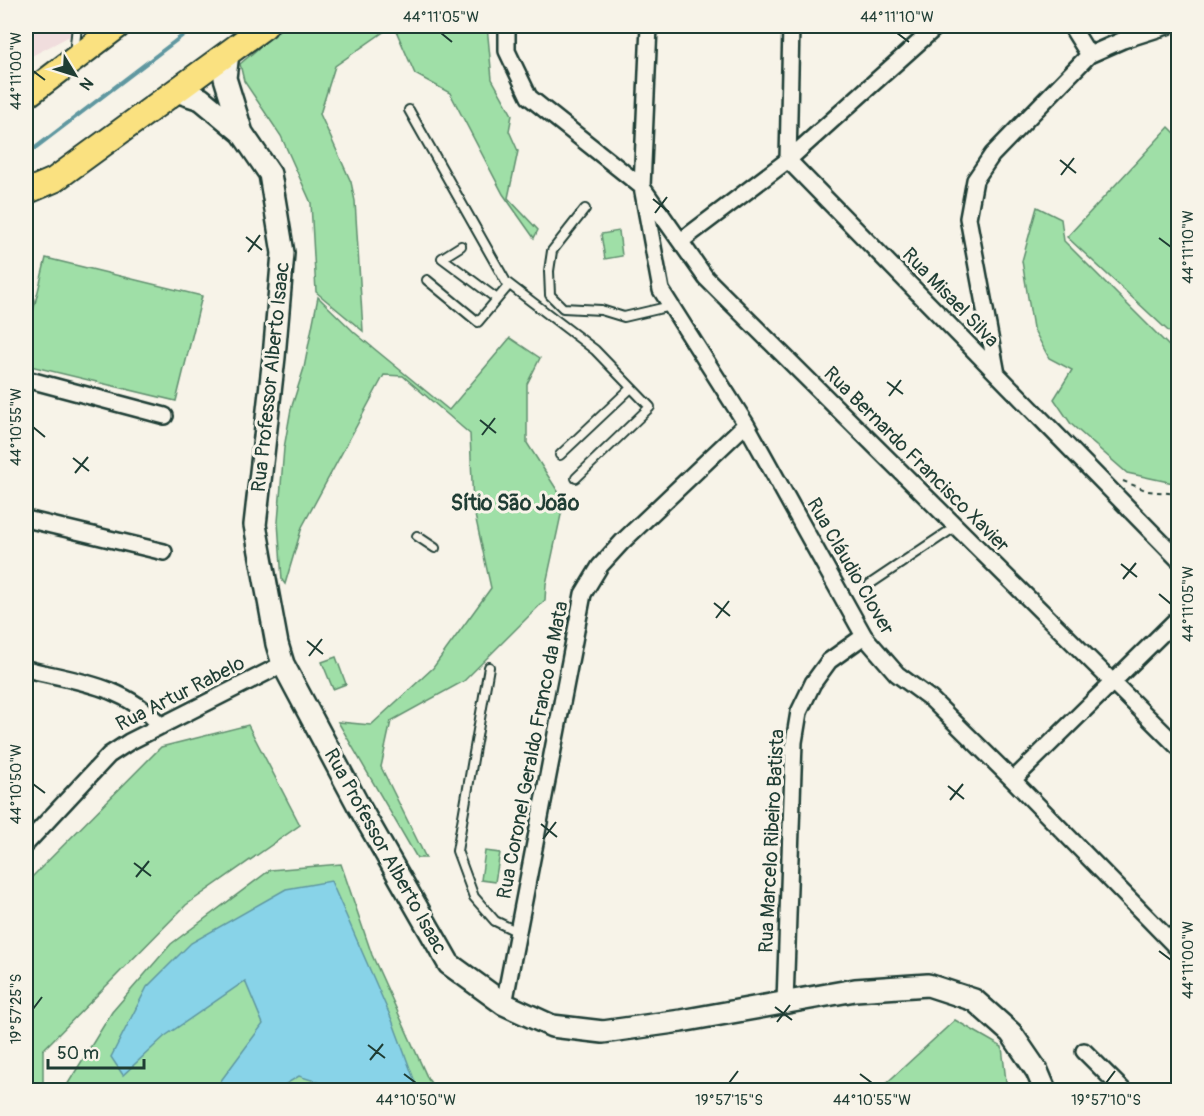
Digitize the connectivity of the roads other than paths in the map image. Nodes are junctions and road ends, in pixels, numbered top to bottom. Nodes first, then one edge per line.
1 (77, 26) edge
2 (118, 26) edge
3 (266, 26) edge
4 (507, 26) edge
5 (649, 26) edge
6 (791, 26) edge
7 (937, 26) edge
8 (1071, 26) edge
9 (1167, 26) edge
10 (228, 53) junction
11 (1089, 55) junction
12 (74, 60) junction
13 (176, 91) junction
14 (26, 96) edge
15 (409, 110) dead end
16 (242, 133) junction
17 (788, 160) junction
18 (642, 187) junction
19 (26, 192) edge
20 (585, 209) dead end
21 (681, 241) junction
22 (461, 246) dead end
23 (427, 280) dead end
24 (509, 285) junction
25 (497, 299) junction
26 (557, 302) junction
27 (671, 306) junction
28 (547, 314) junction
29 (997, 374) junction
30 (26, 379) edge
31 (631, 388) junction
32 (165, 416) dead end
33 (747, 424) junction
34 (560, 455) dead end
35 (576, 478) dead end
36 (26, 519) edge
37 (956, 527) junction
38 (417, 537) dead end
39 (435, 548) dead end
40 (164, 552) dead end
41 (1179, 559) edge
42 (870, 584) dead end
43 (1179, 618) edge
44 (864, 636) junction
45 (283, 664) junction
46 (489, 667) dead end
47 (26, 669) edge
48 (1113, 682) junction
49 (161, 726) junction
50 (1179, 747) edge
51 (1013, 780) junction
52 (26, 844) edge
53 (518, 932) junction
54 (1179, 949) edge
55 (785, 1002) junction
56 (504, 1004) junction
57 (1084, 1051) dead end
58 (1045, 1090) edge
59 (1123, 1090) edge

1 - 12 lane
2 - 12 main road
3 - 10 main road
4 - 18 street, Rua Bernardo Francisco Xavier
5 - 18 street, Rua Cláudio Clover
6 - 17 street
7 - 17 street
8 - 11 street
9 - 11 street
10 - 13 main road
10 - 16 main road
11 - 29 street
12 - 14 main road
13 - 16 main road
13 - 19 main road
15 - 24 lane
16 - 45 main road, Rua Professor Alberto Isaac
17 - 21 street
17 - 29 street, Rua Misael Silva
18 - 21 street, Rua Bernardo Francisco Xavier
18 - 27 street, Rua Cláudio Clover
20 - 26 lane
21 - 37 street, Rua Bernardo Francisco Xavier
22 - 25 lane
23 - 25 lane
24 - 25 lane
24 - 28 lane
26 - 27 lane
26 - 28 lane
27 - 33 street, Rua Cláudio Clover
28 - 31 lane
29 - 41 street, Rua Misael Silva
30 - 32 street
31 - 34 lane
31 - 35 lane
33 - 44 street, Rua Cláudio Clover
33 - 53 street, Rua Coronel Geraldo Franco da Mata
36 - 40 street
37 - 42 lane
37 - 48 street, Rua Bernardo Francisco Xavier
38 - 39 lane
43 - 48 street
44 - 51 street, Rua Cláudio Clover
44 - 55 street, Rua Marcelo Ribeiro Batista
45 - 49 street, Rua Artur Rabelo
45 - 56 main road, Rua Professor Alberto Isaac
46 - 53 lane
47 - 49 street
48 - 50 street, Rua Bernardo Francisco Xavier
48 - 51 street
49 - 52 street, Rua Artur Rabelo
51 - 54 street, Rua Cláudio Clover
53 - 56 street, Rua Coronel Geraldo Franco da Mata
55 - 56 main road, Rua Professor Alberto Isaac
55 - 58 main road, Rua Professor Alberto Isaac
57 - 59 street

